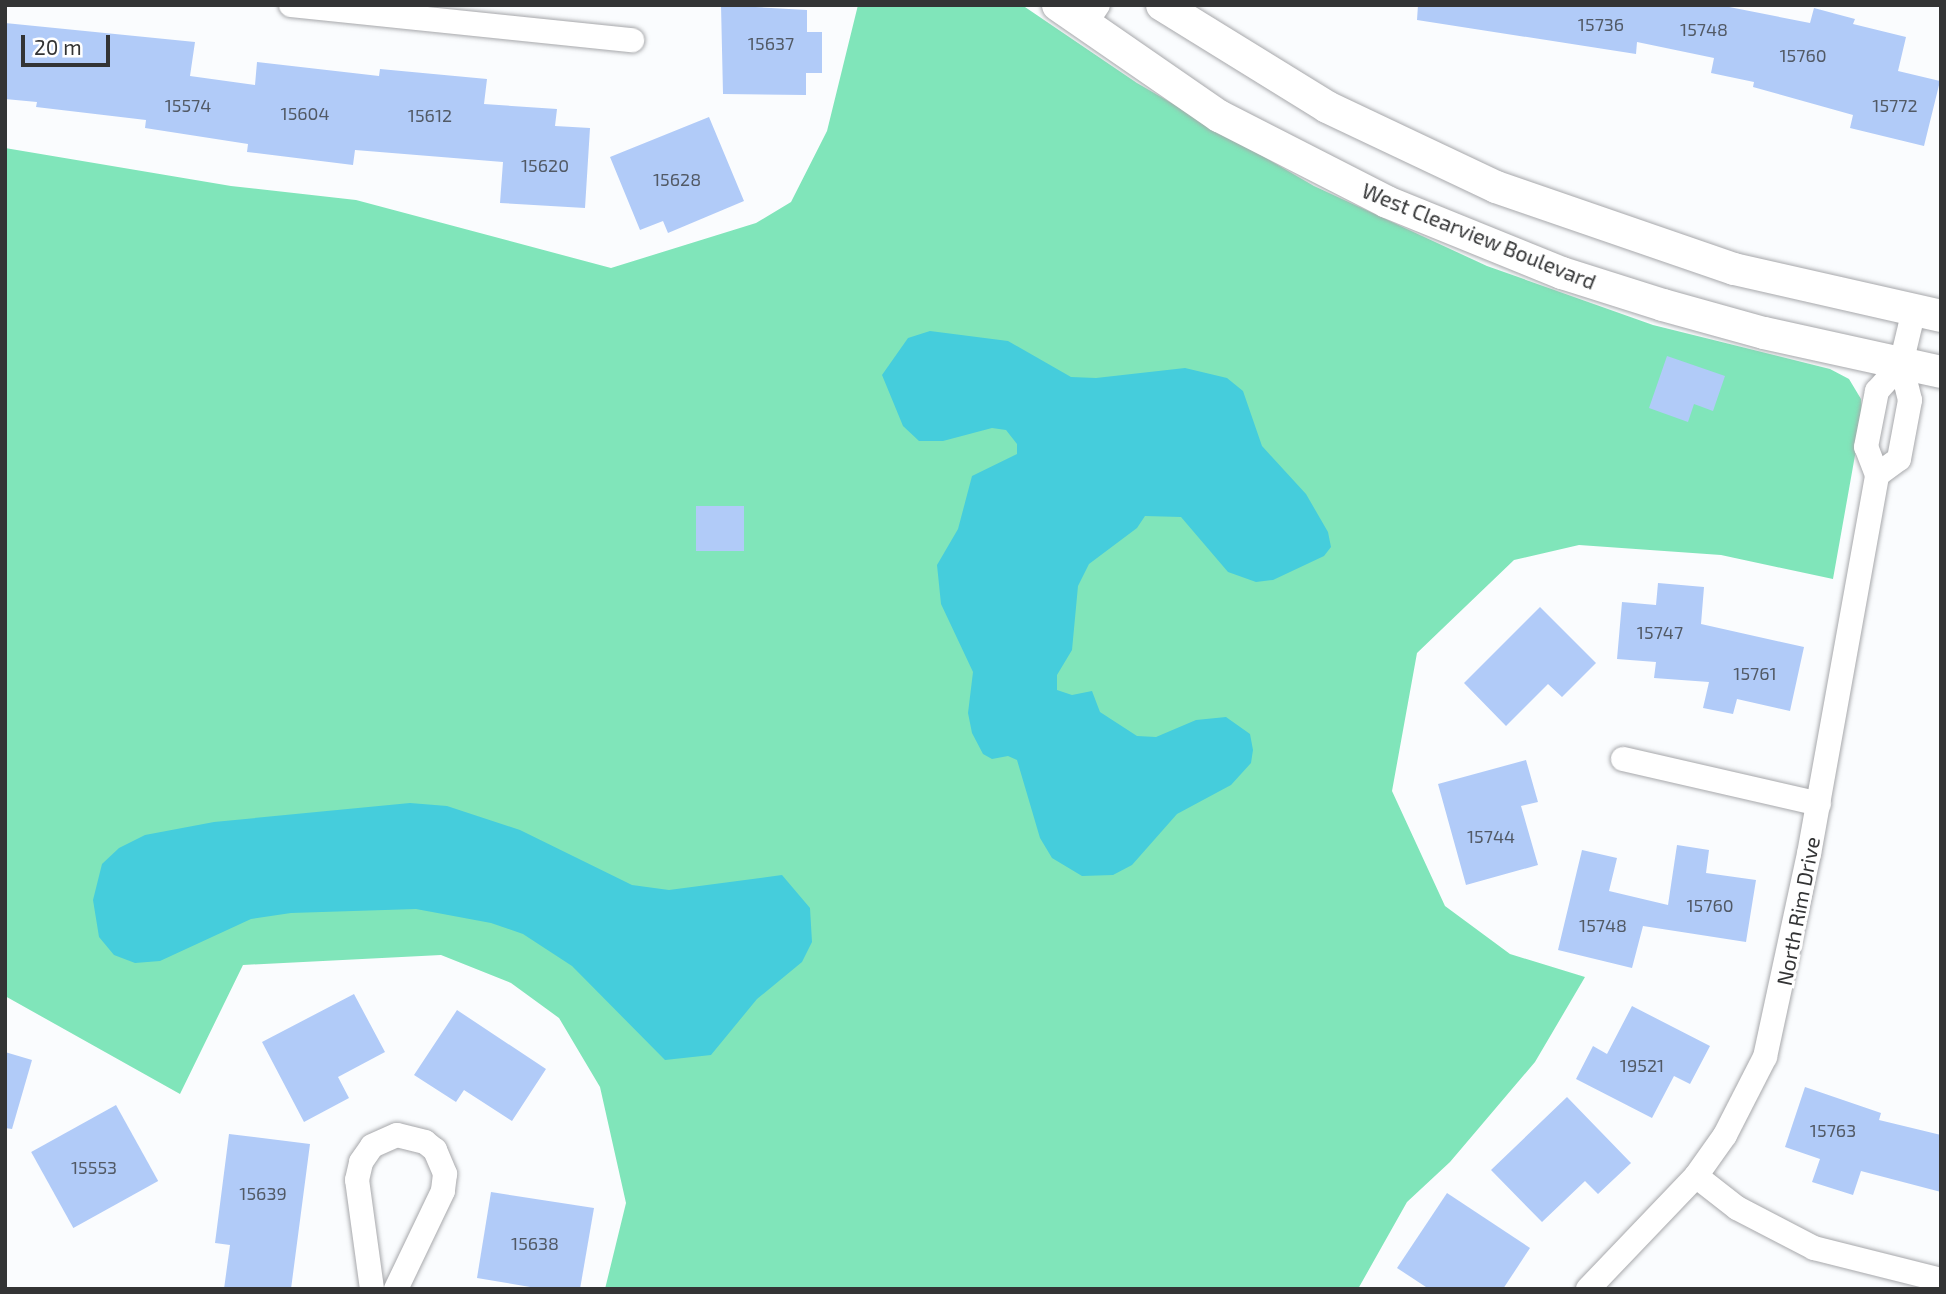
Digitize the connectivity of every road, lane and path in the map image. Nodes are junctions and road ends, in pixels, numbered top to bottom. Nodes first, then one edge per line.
1 (291, 5) edge
2 (1058, 5) edge
3 (1162, 5) edge
4 (379, 11) edge
5 (1091, 15) edge
6 (632, 40) dead end
7 (1927, 313) edge
8 (1901, 364) junction
9 (1941, 372) edge
10 (1877, 475) junction
11 (1623, 760) dead end
12 (1819, 804) junction
13 (1696, 1176) junction
14 (1941, 1280) edge
15 (372, 1289) edge
16 (396, 1289) edge
17 (1588, 1289) edge

1 - 4 street
2 - 5 street, West Clearview Boulevard
3 - 7 street
4 - 6 street
5 - 8 street, West Clearview Boulevard
7 - 8 street, North Rim Drive
8 - 9 street, West Clearview Boulevard
8 - 10 street, North Rim Drive
8 - 10 street, North Rim Drive
10 - 12 street, North Rim Drive
11 - 12 street
12 - 13 street, North Rim Drive
13 - 14 street
13 - 17 street, North Rim Drive
15 - 16 street

